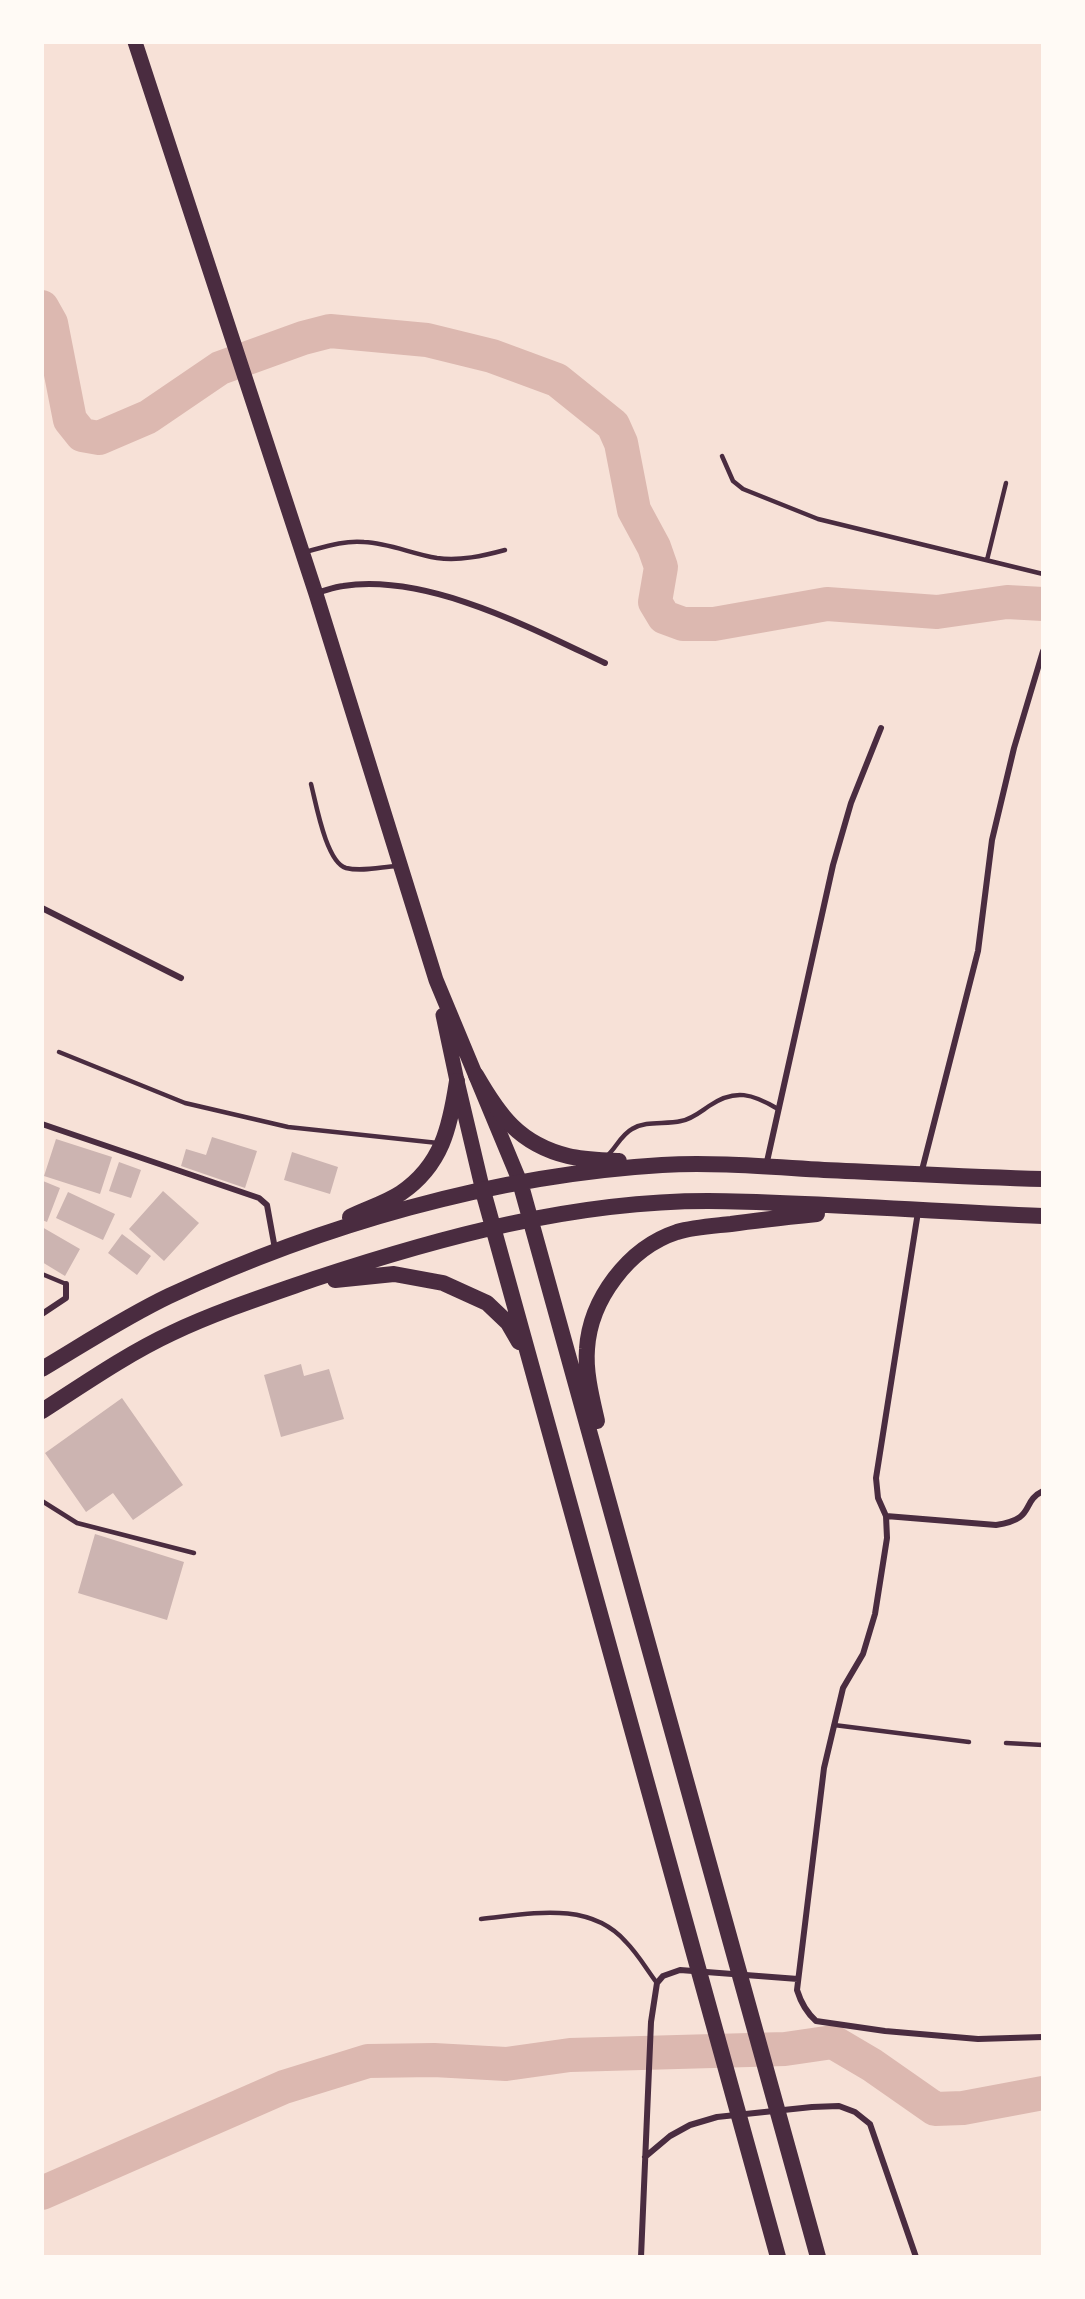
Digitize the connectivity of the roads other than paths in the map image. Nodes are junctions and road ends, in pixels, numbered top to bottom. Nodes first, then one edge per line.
1 (135, 42) edge
2 (722, 456) dead end
3 (1006, 483) dead end
4 (506, 550) dead end
5 (302, 553) junction
6 (987, 560) junction
7 (1043, 574) edge
8 (315, 594) junction
9 (1043, 651) edge
10 (606, 663) dead end
11 (881, 728) dead end
12 (311, 784) dead end
13 (400, 866) junction
14 (42, 908) edge
15 (181, 978) dead end
16 (436, 980) junction
17 (59, 1052) dead end
18 (476, 1075) junction
19 (457, 1081) junction
20 (778, 1109) junction
21 (42, 1124) edge
22 (444, 1143) junction
23 (602, 1160) junction
24 (664, 1165) junction
25 (766, 1167) junction
26 (921, 1175) junction
27 (1043, 1179) edge
28 (520, 1182) junction
29 (483, 1191) junction
30 (872, 1208) junction
31 (918, 1211) junction
32 (1043, 1216) edge
33 (530, 1219) junction
34 (493, 1227) junction
35 (276, 1251) junction
36 (42, 1274) edge
37 (66, 1284) joint
38 (289, 1288) junction
39 (42, 1314) edge
40 (531, 1364) junction
41 (42, 1368) edge
42 (42, 1411) edge
43 (1043, 1491) edge
44 (42, 1501) edge
45 (886, 1516) junction
46 (194, 1553) dead end
47 (626, 1564) junction
48 (834, 1725) junction
49 (969, 1742) dead end
50 (1005, 1743) dead end
51 (1043, 1745) edge
52 (481, 1919) dead end
53 (798, 1979) junction
54 (657, 1983) junction
55 (1043, 2037) edge
56 (645, 2157) junction
57 (641, 2257) edge
58 (778, 2257) edge
59 (818, 2257) edge
60 (916, 2257) edge

1 - 5 main road
2 - 6 lane
3 - 6 lane
4 - 5 lane
5 - 8 main road
6 - 7 lane
8 - 10 street
8 - 13 main road
9 - 26 street
11 - 20 street
12 - 13 lane
13 - 16 main road
14 - 15 street
16 - 18 main road
16 - 19 main road
17 - 22 lane
18 - 23 highway
18 - 28 main road
19 - 22 highway
19 - 29 main road
20 - 23 lane
20 - 25 street
21 - 35 street
22 - 35 highway
23 - 24 highway
24 - 25 highway
24 - 28 highway
25 - 26 highway
26 - 27 highway
28 - 29 highway
28 - 33 highway
29 - 34 highway
29 - 35 highway
30 - 31 highway
30 - 33 highway
30 - 47 highway
31 - 32 highway
31 - 45 street
33 - 34 highway
33 - 47 highway
34 - 38 highway
34 - 40 highway
35 - 41 highway
36 - 37 lane
37 - 39 street
38 - 40 highway
38 - 42 highway
40 - 58 highway
43 - 45 street
44 - 46 lane
45 - 48 street
47 - 59 highway
48 - 49 lane
48 - 53 street
50 - 51 lane
52 - 54 lane
53 - 54 street
53 - 55 street
54 - 56 street
56 - 57 street
56 - 60 street

